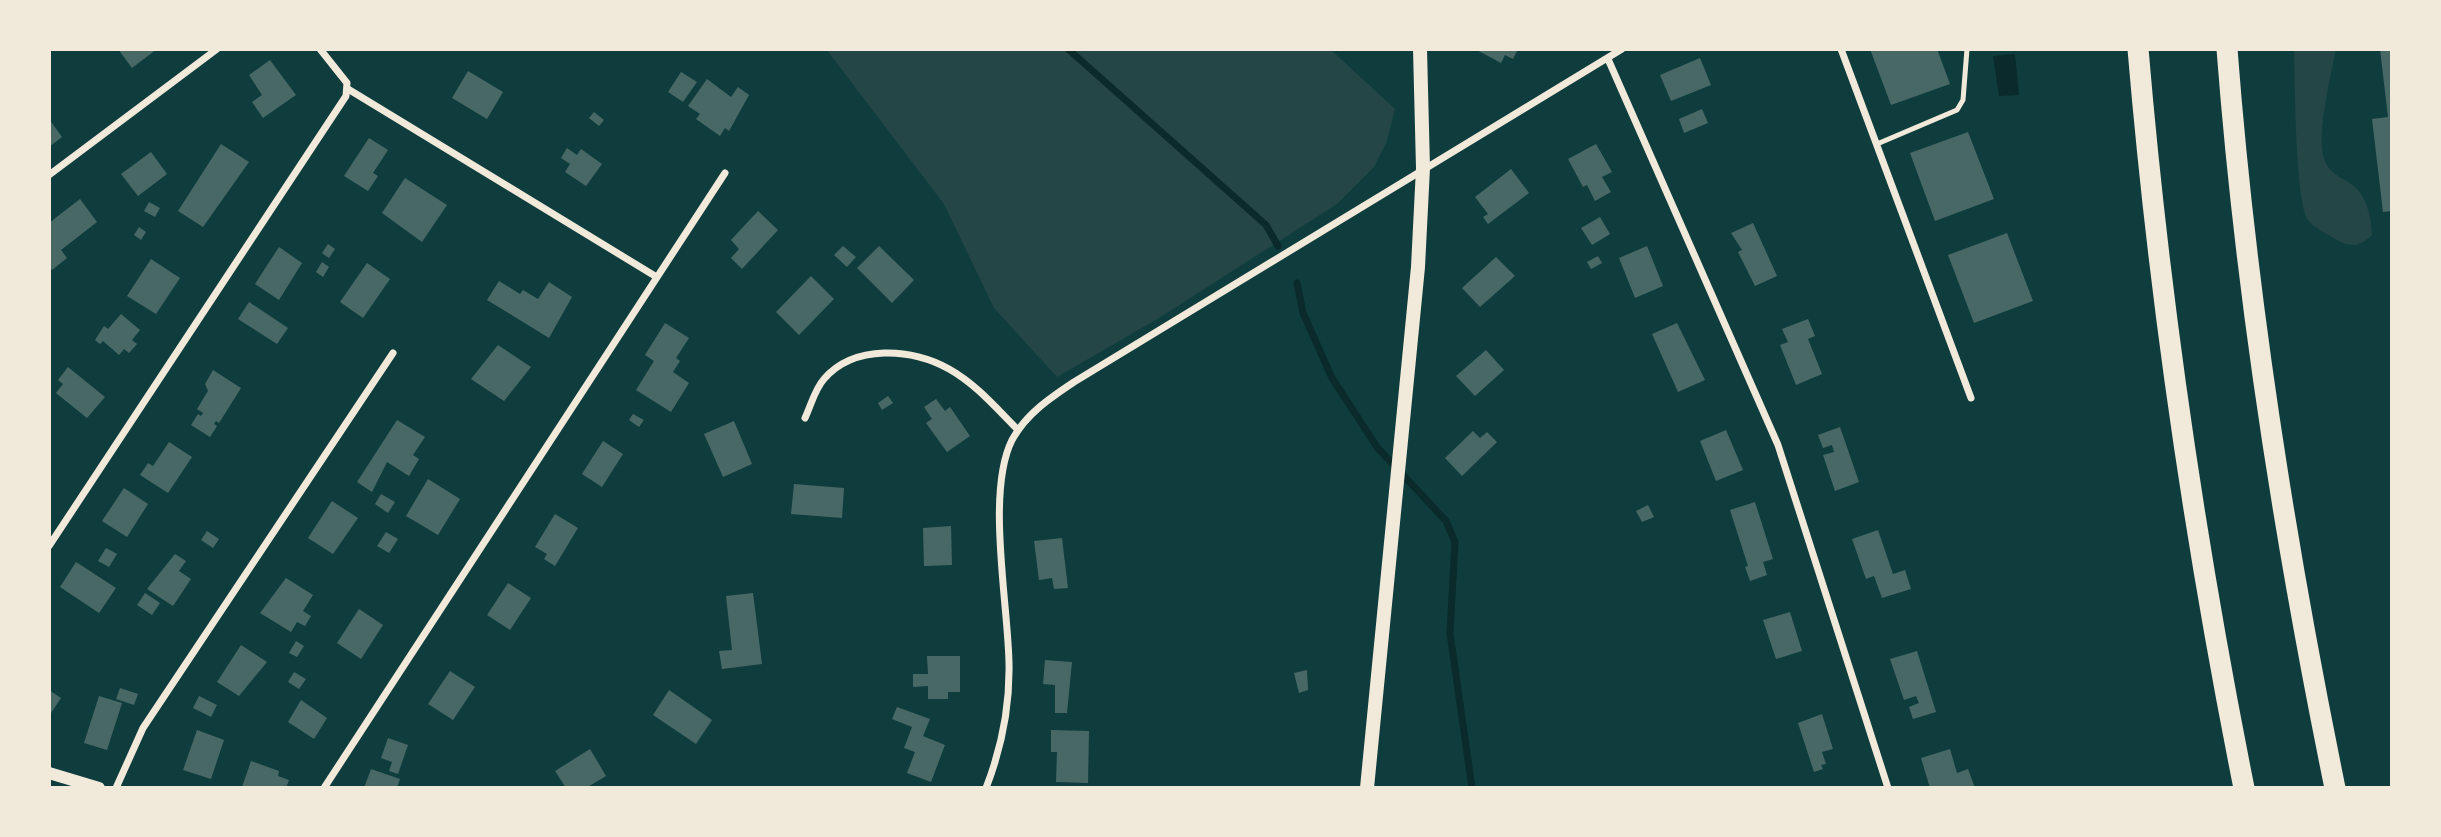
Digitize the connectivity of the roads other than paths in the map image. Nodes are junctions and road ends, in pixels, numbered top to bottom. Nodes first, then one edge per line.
1 (217, 49) edge
2 (320, 49) edge
3 (1420, 49) edge
4 (1622, 49) edge
5 (1841, 49) edge
6 (1967, 49) edge
7 (2138, 49) edge
8 (2227, 49) edge
9 (1608, 59) junction
10 (348, 89) junction
11 (1877, 144) junction
12 (1423, 168) junction
13 (725, 173) dead end
14 (49, 175) edge
15 (655, 276) junction
16 (393, 353) dead end
17 (1971, 398) dead end
18 (805, 418) dead end
19 (1018, 430) junction
20 (49, 546) edge
21 (49, 773) edge
22 (99, 788) edge
23 (116, 788) edge
24 (324, 788) edge
25 (986, 788) edge
26 (1367, 788) edge
27 (1888, 788) edge
28 (2244, 788) edge
29 (2335, 788) edge

1 - 14 street
2 - 10 street
3 - 12 main road
4 - 9 street
5 - 11 street
6 - 11 lane
7 - 28 highway
8 - 29 highway
9 - 12 street
9 - 27 street
10 - 15 street
10 - 20 street
11 - 17 street
12 - 19 street
12 - 26 main road
13 - 15 street
15 - 24 street
16 - 23 street
18 - 19 street
19 - 25 street
21 - 22 street

